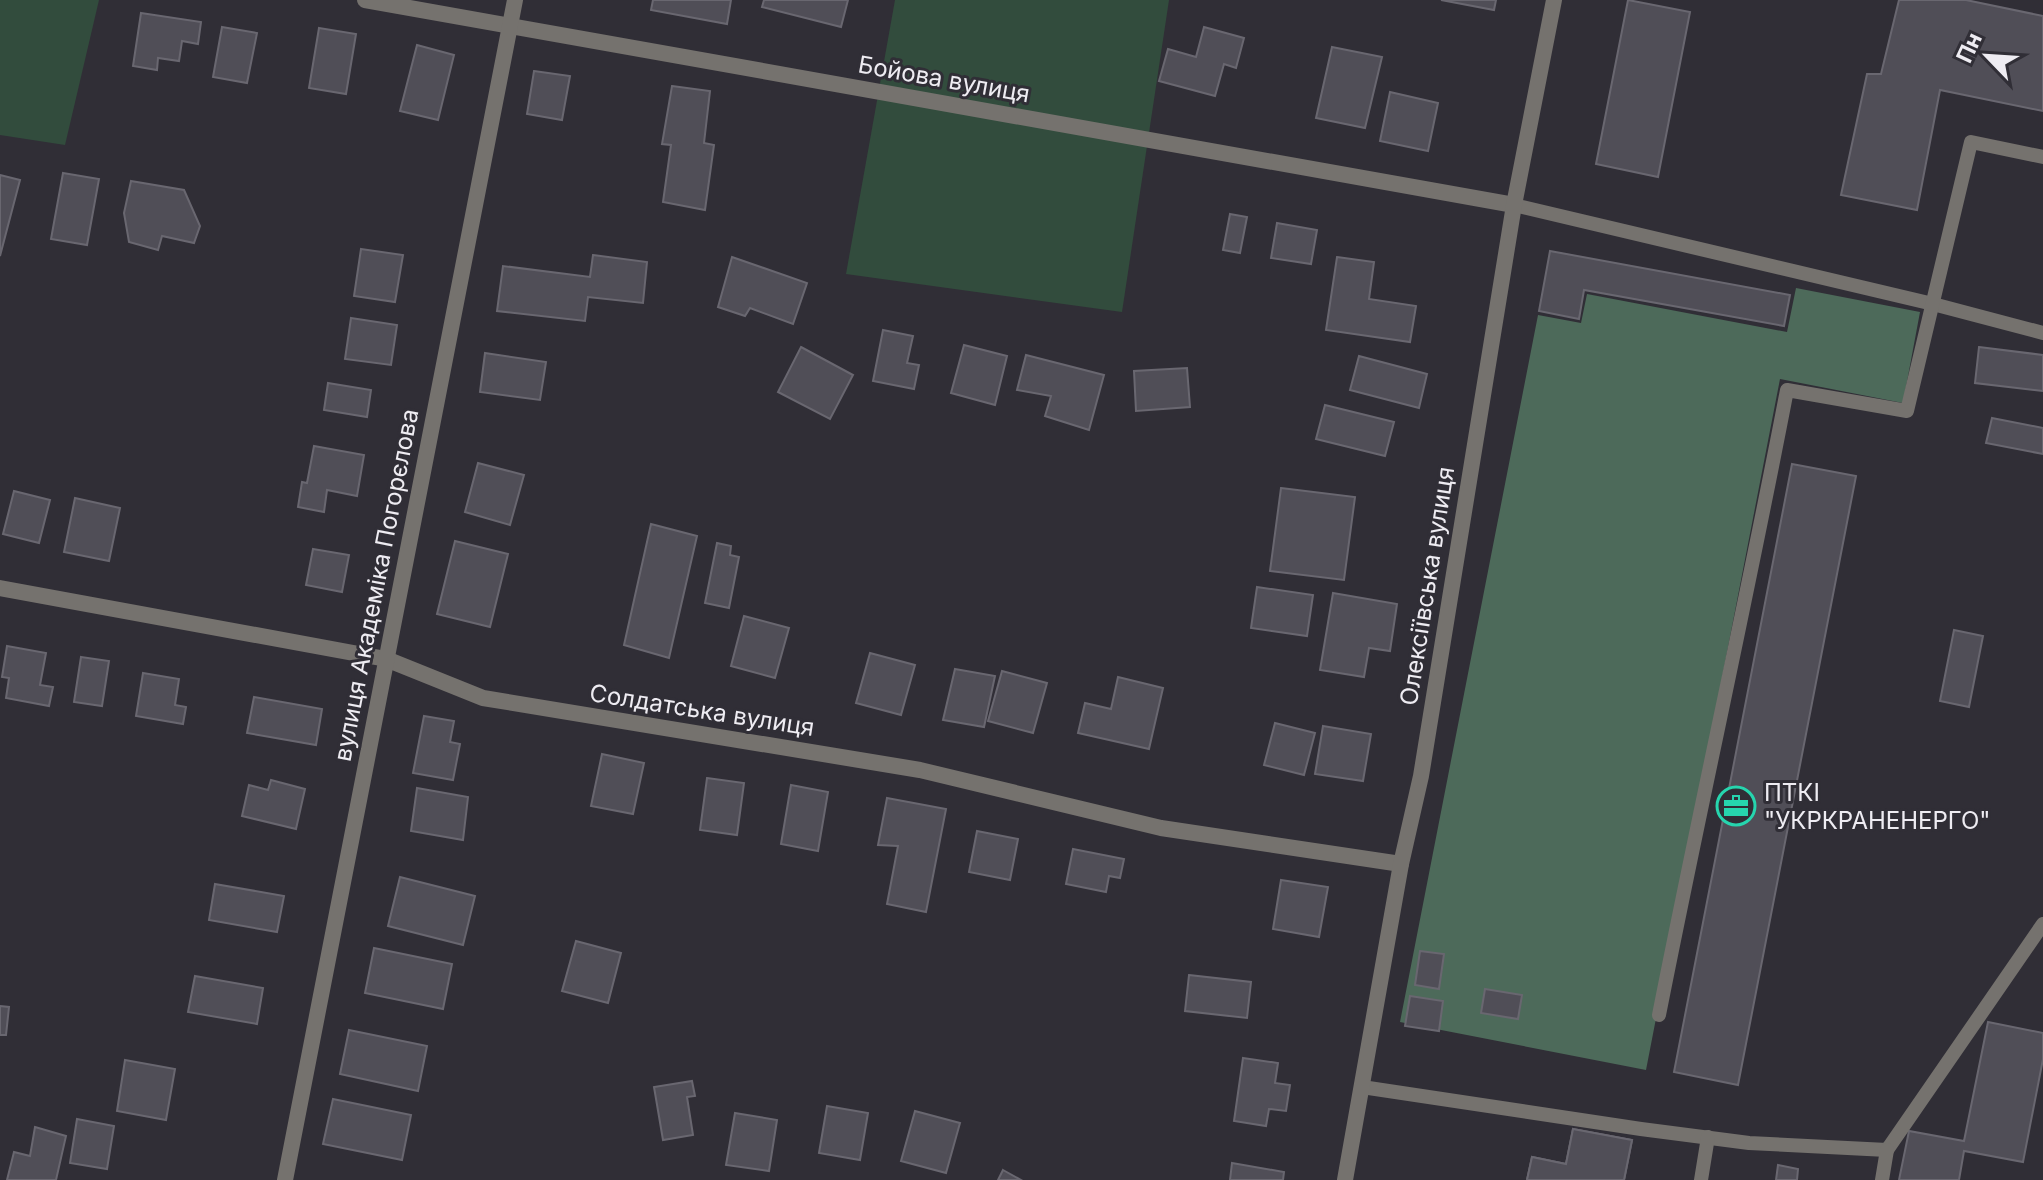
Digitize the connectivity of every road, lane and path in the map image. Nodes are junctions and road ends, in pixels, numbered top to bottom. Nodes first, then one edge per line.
1 (365, 0) edge
2 (515, 0) edge
3 (1554, 0) edge
4 (510, 25) junction
5 (2043, 157) edge
6 (1514, 205) junction
7 (1933, 304) junction
8 (2043, 333) edge
9 (0, 588) edge
10 (386, 659) junction
11 (1401, 864) junction
12 (2043, 924) edge
13 (1659, 1015) dead end
14 (1362, 1087) junction
15 (1708, 1137) junction
16 (1887, 1150) junction
17 (285, 1180) edge
18 (1345, 1180) edge
19 (1701, 1180) edge
20 (1882, 1180) edge

1 - 4 street, Бойова вулиця
2 - 4 street, вулиця Академіка Погорєлова
3 - 6 street, Олексіївська вулиця
4 - 6 street, Бойова вулиця
4 - 10 street, вулиця Академіка Погорєлова
5 - 7 lane
6 - 7 lane
6 - 11 street, Олексіївська вулиця
7 - 8 lane
7 - 13 lane
9 - 10 street, Солдатська вулиця
10 - 11 street, Солдатська вулиця
10 - 17 street, вулиця Академіка Погорєлова
11 - 14 street, Олексіївська вулиця
12 - 16 lane
14 - 15 lane
14 - 18 street, Олексіївська вулиця
15 - 16 lane
15 - 19 lane
16 - 20 lane

